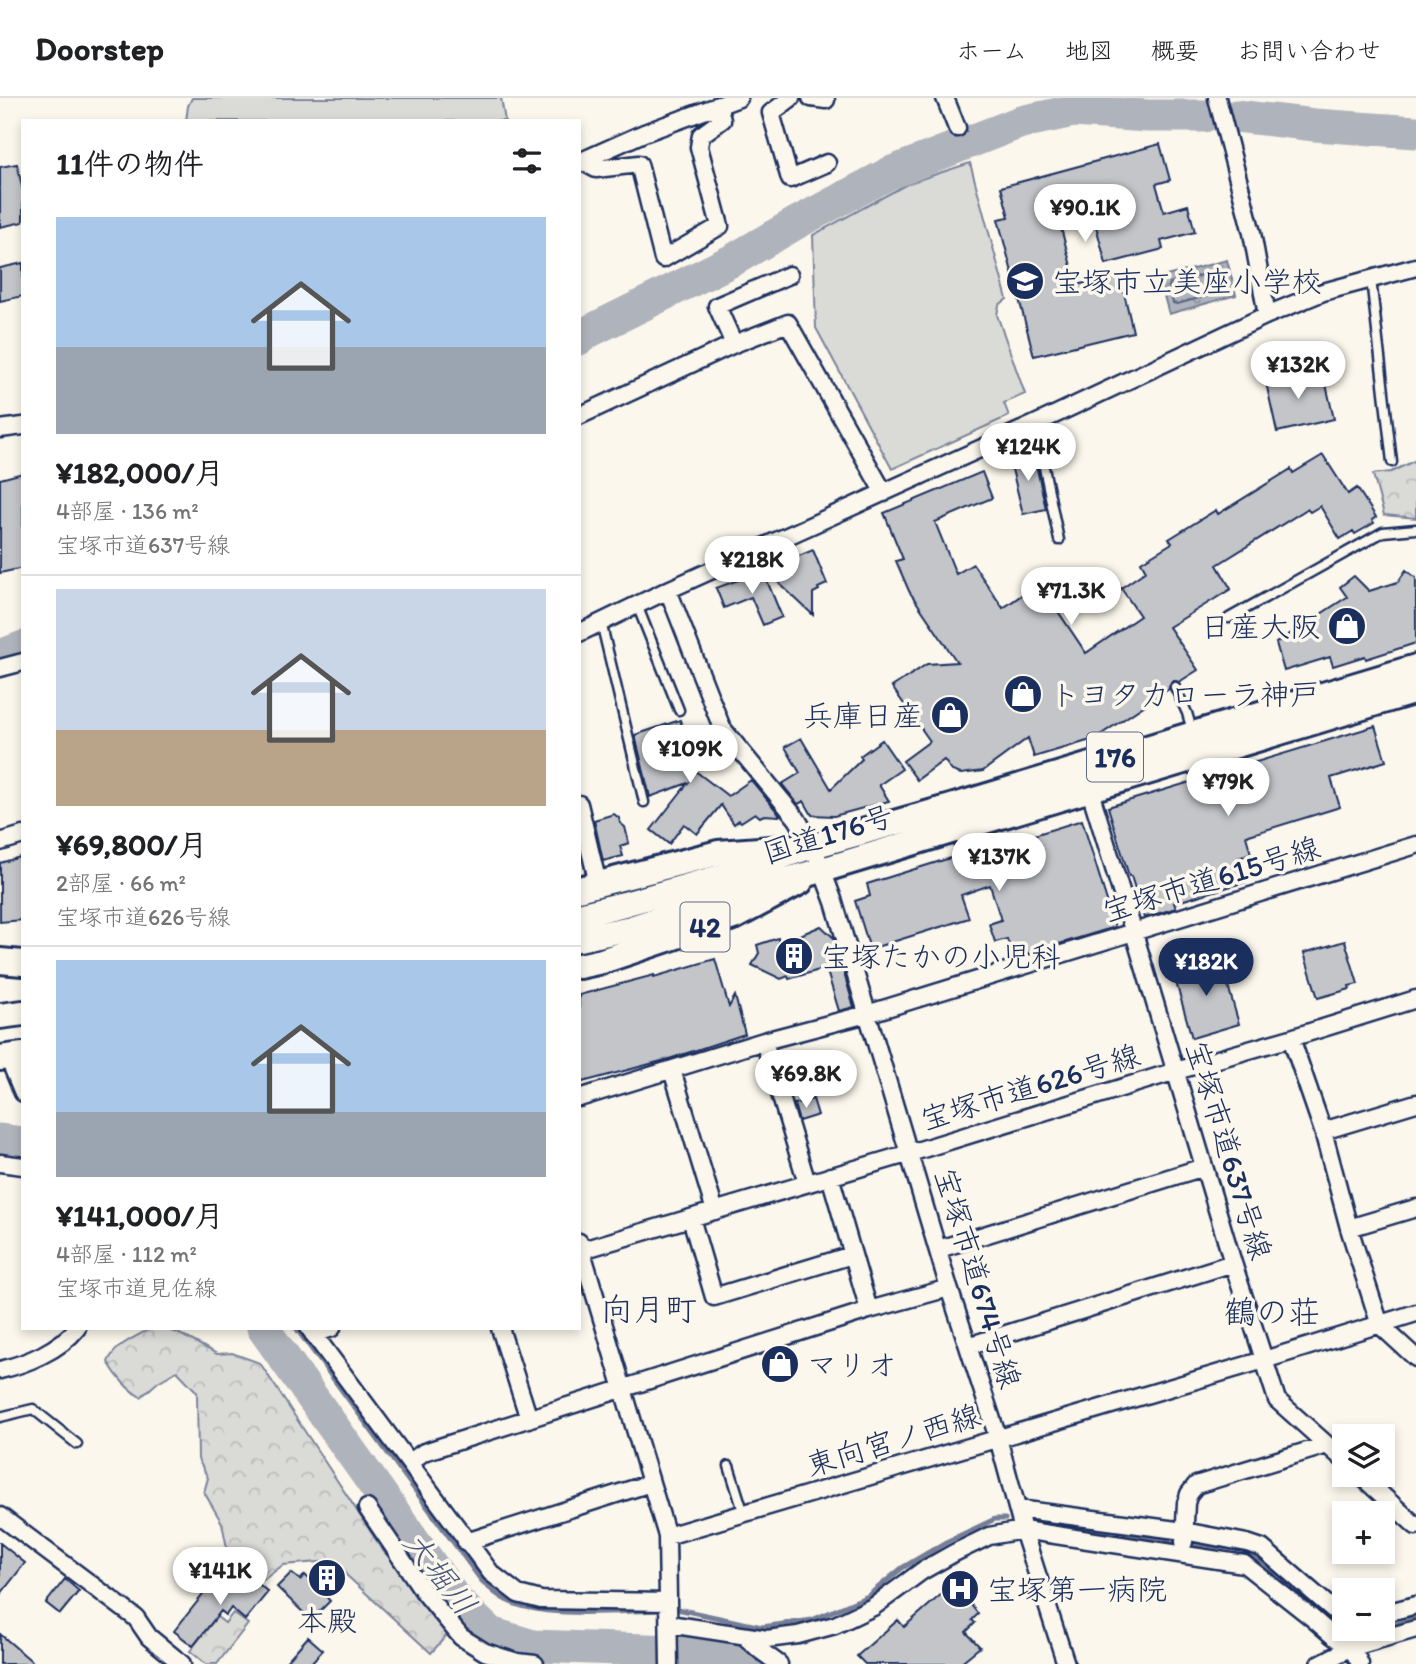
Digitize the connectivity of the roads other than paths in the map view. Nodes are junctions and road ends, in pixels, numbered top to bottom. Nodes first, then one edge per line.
1 (739, 98) edge
2 (791, 98) edge
3 (945, 98) edge
4 (1217, 98) edge
5 (718, 106) junction
6 (957, 128) dead end
7 (581, 162) edge
8 (581, 162) edge
9 (827, 163) dead end
10 (1416, 267) edge
11 (789, 275) dead end
12 (1371, 279) junction
13 (1267, 315) junction
14 (734, 344) junction
15 (581, 415) edge
16 (1035, 424) junction
17 (21, 426) edge
18 (0, 429) edge
19 (1392, 461) dead end
20 (884, 493) junction
21 (1416, 529) edge
22 (1059, 540) dead end
23 (668, 590) junction
24 (637, 605) junction
25 (1229, 618) dead end
26 (601, 622) junction
27 (581, 632) edge
28 (21, 663) edge
29 (1416, 667) edge
30 (0, 668) edge
31 (1175, 687) dead end
32 (1416, 691) edge
33 (680, 710) dead end
34 (1193, 733) junction
35 (1089, 788) junction
36 (644, 802) dead end
37 (581, 821) edge
38 (21, 836) edge
39 (0, 842) edge
40 (1416, 845) edge
41 (813, 846) junction
42 (822, 870) junction
43 (589, 887) edge
44 (581, 915) edge
45 (1134, 933) junction
46 (581, 939) edge
47 (0, 961) edge
48 (21, 963) edge
49 (581, 966) edge
50 (1416, 999) edge
51 (21, 1014) edge
52 (867, 1014) junction
53 (0, 1019) edge
54 (21, 1026) edge
55 (1292, 1038) junction
56 (764, 1041) junction
57 (11, 1050) edge
58 (672, 1070) junction
59 (1176, 1071) junction
60 (21, 1086) edge
61 (581, 1097) edge
62 (1416, 1103) edge
63 (1323, 1131) junction
64 (910, 1153) junction
65 (0, 1163) edge
66 (21, 1166) edge
67 (1204, 1167) junction
68 (830, 1176) junction
69 (807, 1184) junction
70 (1416, 1208) edge
71 (715, 1211) junction
72 (691, 1218) junction
73 (1349, 1228) junction
74 (581, 1248) edge
75 (939, 1249) junction
76 (581, 1251) edge
77 (852, 1255) junction
78 (1233, 1263) junction
79 (950, 1288) junction
80 (869, 1310) junction
81 (1416, 1314) edge
82 (1380, 1325) junction
83 (75, 1330) edge
84 (501, 1330) edge
85 (311, 1331) edge
86 (968, 1346) junction
87 (1416, 1358) edge
88 (1264, 1360) junction
89 (0, 1370) edge
90 (624, 1390) junction
91 (0, 1417) edge
92 (530, 1419) junction
93 (998, 1438) junction
94 (77, 1444) dead end
95 (1326, 1444) junction
96 (1332, 1449) edge
97 (410, 1462) junction
98 (729, 1466) dead end
99 (651, 1483) junction
100 (1373, 1487) edge
101 (367, 1508) dead end
102 (1018, 1509) junction
103 (744, 1514) junction
104 (0, 1516) edge
105 (1416, 1526) edge
106 (1023, 1531) junction
107 (667, 1536) junction
108 (466, 1542) junction
109 (1184, 1543) junction
110 (668, 1602) junction
111 (1416, 1605) edge
112 (1332, 1609) edge
113 (1395, 1611) edge
114 (669, 1629) junction
115 (1416, 1629) edge
116 (1395, 1632) edge
117 (1332, 1635) edge
118 (744, 1636) junction
119 (1348, 1641) edge
120 (1351, 1641) edge
121 (182, 1664) edge
122 (535, 1664) edge
123 (669, 1664) edge
124 (779, 1664) edge
125 (1066, 1664) edge
126 (1319, 1664) edge
127 (1360, 1664) edge

1 - 5 street
2 - 9 street
3 - 6 street
4 - 13 street
5 - 7 street
5 - 8 street
10 - 12 street
11 - 14 street
12 - 13 street
12 - 19 lane
13 - 16 street
14 - 15 street
14 - 20 street
16 - 20 street
16 - 22 lane
17 - 18 street
20 - 23 street
21 - 25 lane
23 - 24 street
23 - 41 street, 宝塚市道674号線
24 - 26 street
24 - 33 lane
26 - 27 street
26 - 36 lane
28 - 30 street
29 - 34 main road, 国道176号 / 176
31 - 34 lane
32 - 35 main road, 国道176号 / 176
34 - 41 main road, 国道176号 / 176
35 - 42 main road, 国道176号 / 176
35 - 45 street, 宝塚市道637号線
37 - 43 street
38 - 39 street
40 - 45 street, 宝塚市道615号線
41 - 42 street, 宝塚市道674号線
41 - 43 main road, 42
41 - 44 main road, 国道176号 / 176
42 - 46 main road, 国道176号 / 176
42 - 49 main road, 42
42 - 52 street, 宝塚市道674号線
45 - 52 street, 宝塚市道615号線
45 - 59 street, 宝塚市道637号線
47 - 48 main road
50 - 55 street, 宝塚市道626号線
51 - 53 main road
52 - 56 street, 宝塚市道615号線
52 - 64 street, 宝塚市道674号線
53 - 54 main road
55 - 59 street, 宝塚市道626号線
55 - 63 street
56 - 58 street, 宝塚市道615号線
56 - 69 street
57 - 60 street
58 - 61 street, 宝塚市道615号線
58 - 71 street
59 - 64 street, 宝塚市道626号線
59 - 67 street, 宝塚市道637号線
62 - 63 street
63 - 73 street
64 - 68 street, 宝塚市道626号線
64 - 75 street, 宝塚市道674号線
65 - 66 street
67 - 75 street
67 - 78 street, 宝塚市道637号線
68 - 69 street, 宝塚市道626号線
68 - 77 street
69 - 71 street, 宝塚市道626号線
70 - 73 street
71 - 72 street, 宝塚市道626号線
72 - 74 street, 宝塚市道626号線
72 - 77 street
73 - 82 street
75 - 79 street, 宝塚市道674号線
76 - 90 street
77 - 80 street
78 - 86 street
78 - 88 street, 宝塚市道637号線
79 - 80 street
79 - 86 street, 宝塚市道674号線
80 - 90 street
81 - 82 street, 東向宮ノ西線
82 - 87 street
82 - 88 street, 東向宮ノ西線
83 - 89 street
84 - 92 street
85 - 97 street
86 - 93 street, 宝塚市道674号線
88 - 93 street, 東向宮ノ西線
88 - 95 street, 宝塚市道637号線
90 - 92 street
90 - 99 street
91 - 94 lane
92 - 97 street
93 - 102 street, 宝塚市道674号線
93 - 103 street, 東向宮ノ西線
95 - 96 street, 宝塚市道637号線
95 - 109 street
97 - 108 street
98 - 103 lane
99 - 107 street
99 - 108 street
100 - 105 street
101 - 122 street
102 - 106 street, 宝塚市道674号線
102 - 109 street
103 - 107 street, 東向宮ノ西線
104 - 121 street
106 - 109 street
106 - 118 street
106 - 125 street, 宝塚市道674号線
107 - 110 street
108 - 110 street
109 - 112 street
109 - 117 street
110 - 114 street
111 - 113 street
114 - 118 street
114 - 123 street
115 - 116 street
118 - 124 street
119 - 126 street
120 - 127 street

